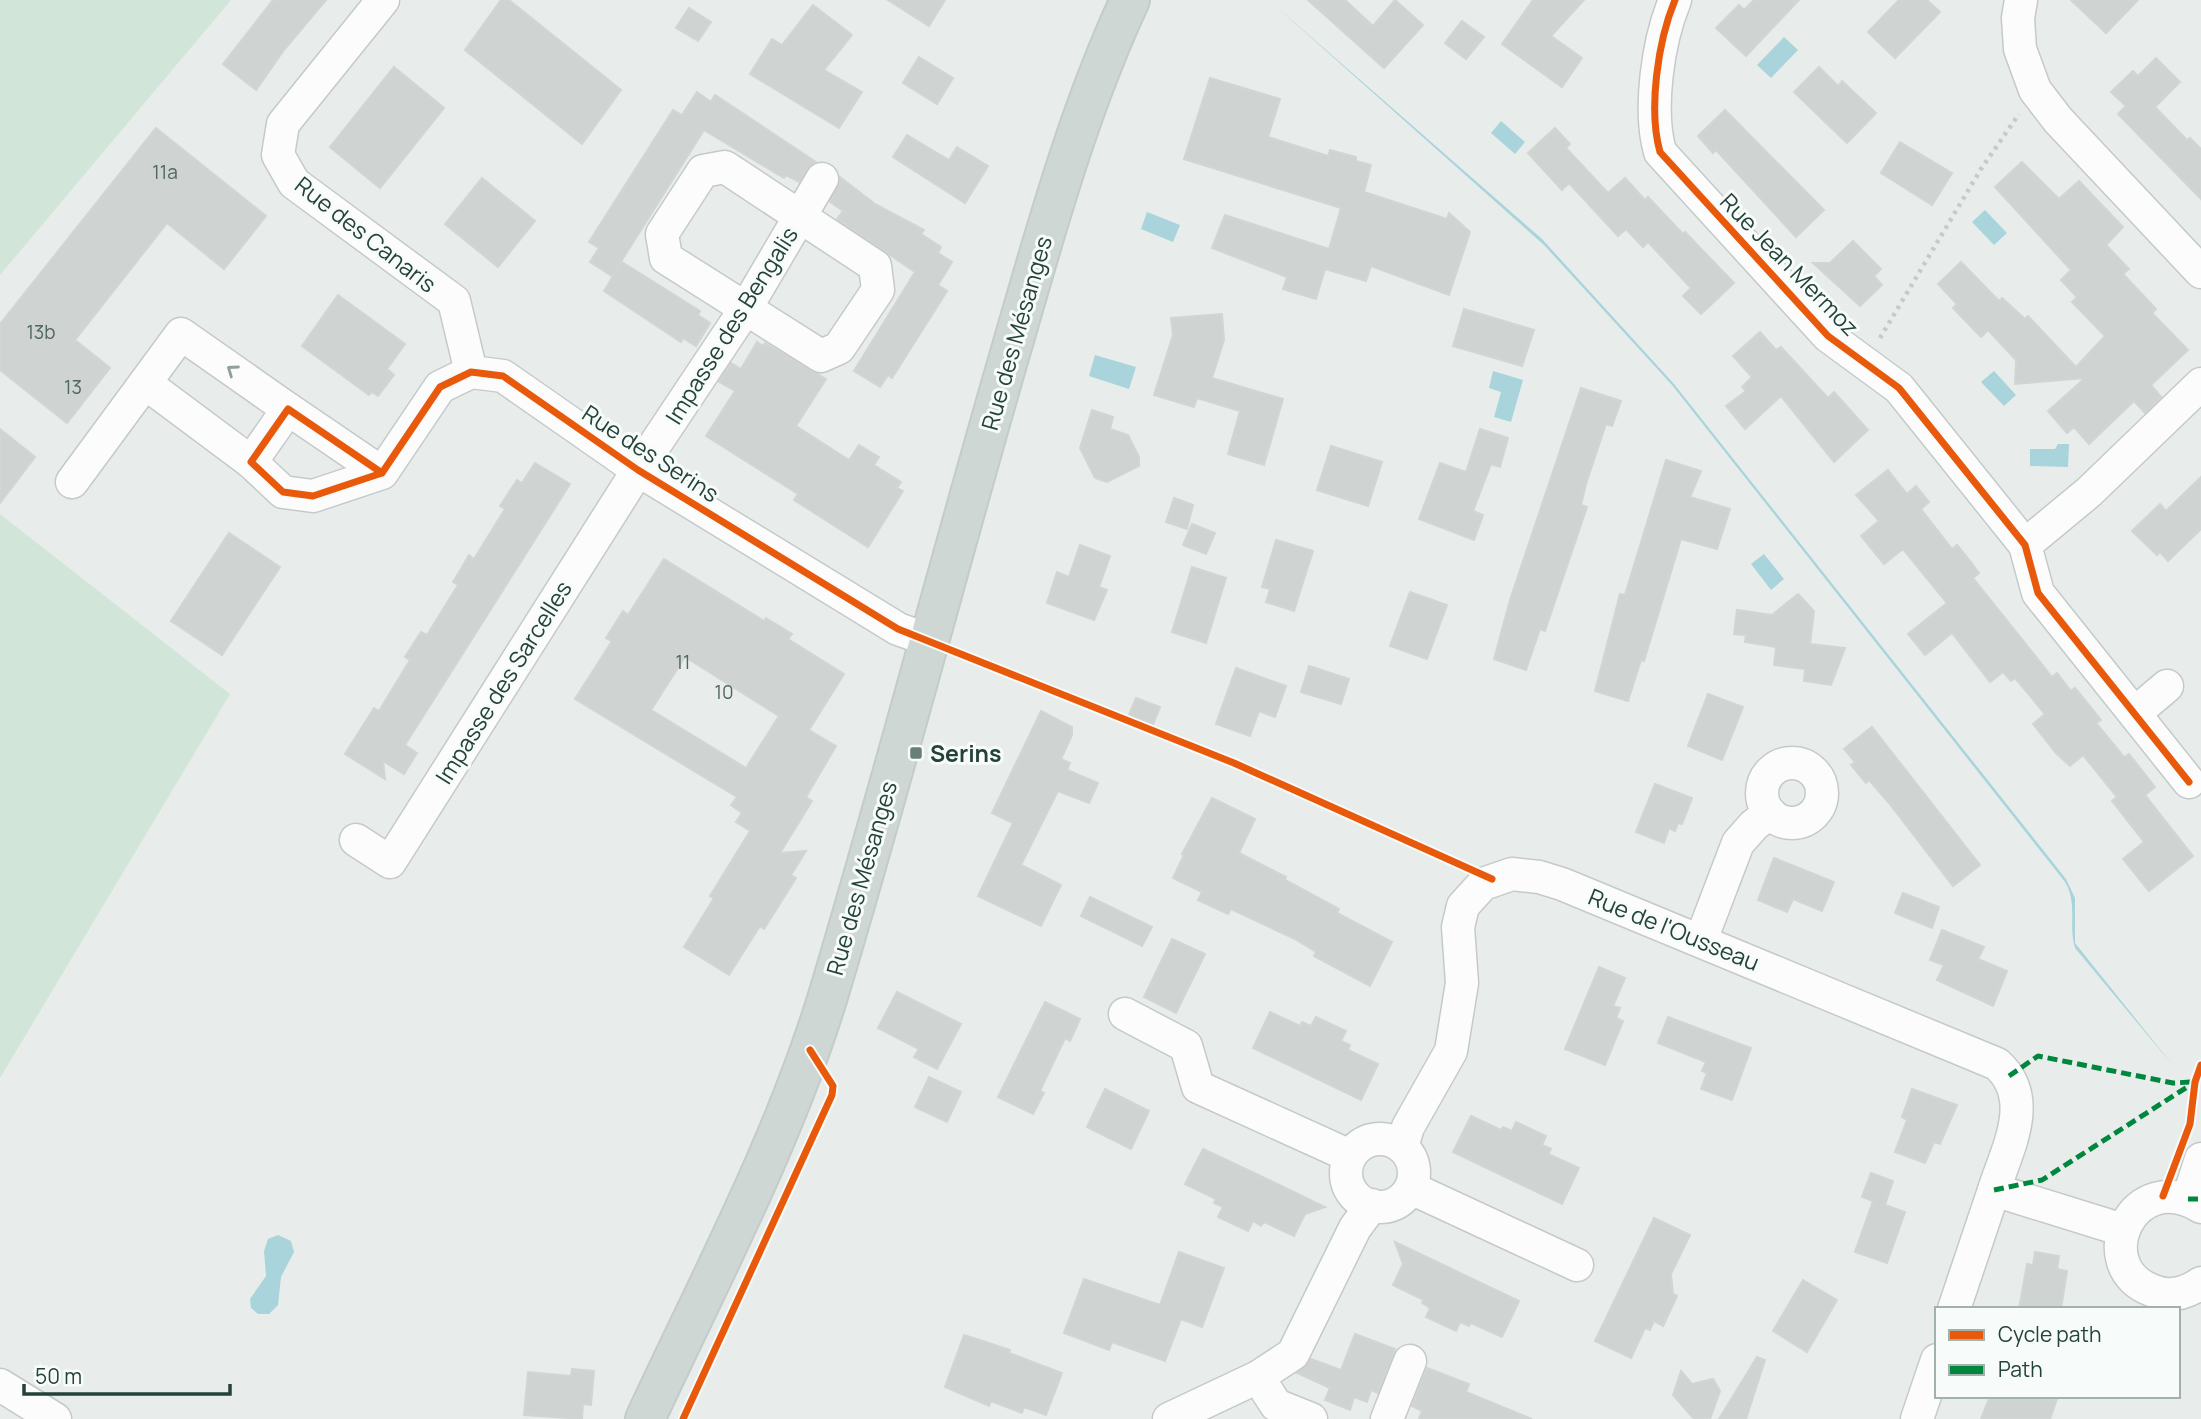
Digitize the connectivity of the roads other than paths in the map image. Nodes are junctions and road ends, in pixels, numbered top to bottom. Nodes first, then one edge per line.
1 (383, 0) edge
2 (1130, 0) edge
3 (1675, 0) edge
4 (2021, 0) edge
5 (822, 179) dead end
6 (800, 216) junction
7 (2201, 272) edge
8 (746, 308) junction
9 (471, 372) junction
10 (145, 383) junction
11 (2201, 384) edge
12 (288, 409) junction
13 (251, 462) junction
14 (638, 470) junction
15 (382, 473) junction
16 (72, 482) dead end
17 (2025, 545) junction
18 (929, 640) junction
19 (2167, 686) dead end
20 (2135, 713) junction
21 (2189, 782) dead end
22 (1770, 813) dead end
23 (356, 841) dead end
24 (1701, 940) junction
25 (1125, 1014) dead end
26 (1402, 1147) junction
27 (1350, 1156) junction
28 (2201, 1161) edge
29 (1411, 1188) junction
30 (1994, 1190) junction
31 (2194, 1203) edge
32 (1372, 1205) junction
33 (2123, 1230) junction
34 (1577, 1265) dead end
35 (2198, 1296) edge
36 (1955, 1307) edge
37 (1410, 1361) dead end
38 (1935, 1366) edge
39 (1258, 1377) junction
40 (0, 1385) edge
41 (55, 1419) edge
42 (645, 1419) edge
43 (1169, 1419) edge
44 (1311, 1419) edge
45 (1387, 1419) edge
46 (1917, 1419) edge

1 - 9 street, Rue des Canaris
2 - 18 main road, Rue des Mésanges
3 - 17 street, Rue Jean Mermoz
4 - 7 street
5 - 6 street, Impasse des Bengalis
6 - 8 street, Impasse des Bengalis
6 - 8 street
6 - 8 street
8 - 14 street, Impasse des Bengalis
9 - 14 street, Rue des Serins
9 - 15 street
12 -> 10 street
10 - 13 street
10 - 16 street
11 - 17 street
12 - 13 street
12 - 15 street
13 - 15 street
14 - 18 street, Rue des Serins
14 - 23 street, Impasse des Sarcelles
17 - 20 street
18 - 42 main road, Rue des Mésanges
19 - 20 street
20 - 21 street
22 - 24 street
24 - 26 street, Rue de l'Ousseau
24 - 30 street, Rue de l'Ousseau
25 - 27 street
26 - 27 street
26 - 29 street
27 - 32 street
28 - 31 street
29 - 32 street
29 - 34 street
30 - 33 street
30 - 36 street, Rue de l'Ousseau
31 - 33 street
32 - 39 street
33 - 35 street
37 - 45 street
38 - 46 street
39 - 43 street
39 - 44 street
40 - 41 street

